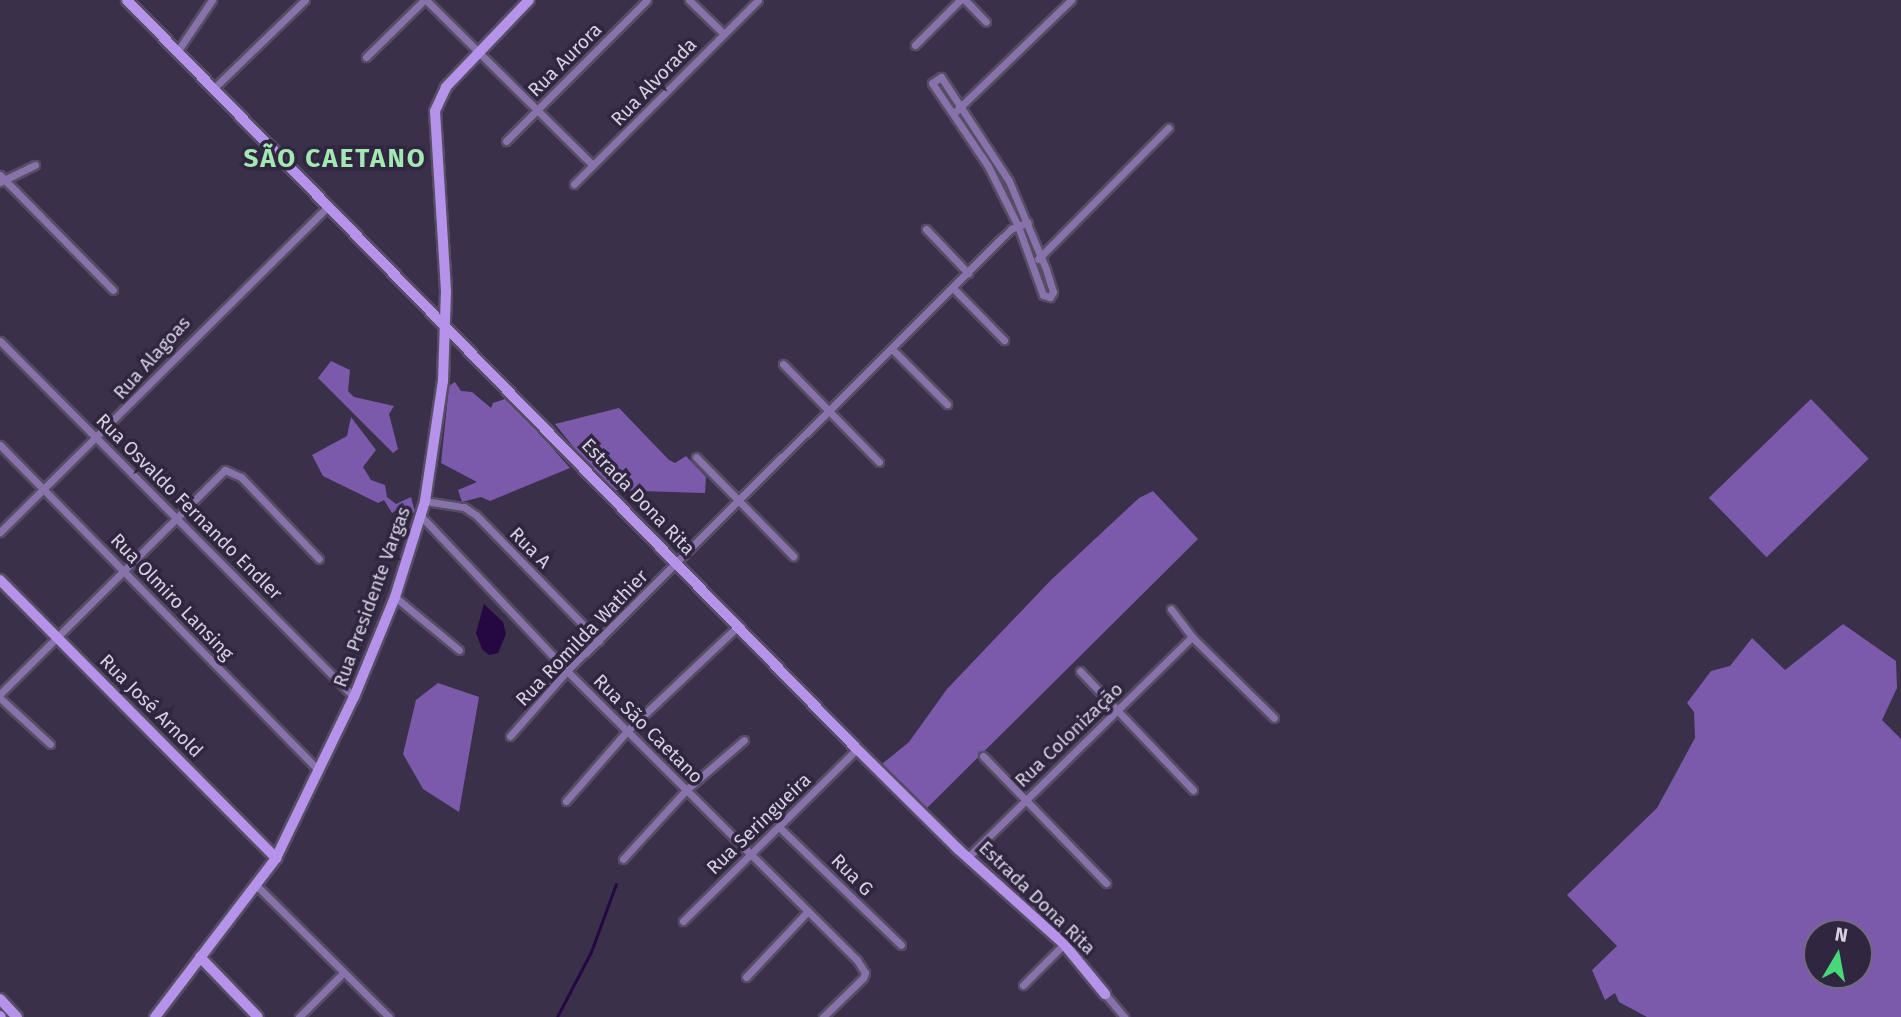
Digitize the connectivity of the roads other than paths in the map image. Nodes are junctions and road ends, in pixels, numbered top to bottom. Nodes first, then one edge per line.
1 (127, 0) edge
2 (212, 0) edge
3 (304, 0) edge
4 (425, 0) edge
5 (529, 0) edge
6 (647, 0) edge
7 (689, 0) edge
8 (758, 0) edge
9 (962, 0) edge
10 (1070, 0) edge
11 (986, 22) dead end
12 (723, 33) junction
13 (915, 45) dead end
14 (477, 51) junction
15 (177, 52) junction
16 (366, 57) dead end
17 (213, 89) junction
18 (964, 108) junction
19 (537, 111) junction
20 (954, 113) junction
21 (1168, 128) dead end
22 (506, 141) dead end
23 (591, 163) junction
24 (35, 165) dead end
25 (2, 179) edge
26 (574, 184) dead end
27 (328, 206) junction
28 (1028, 222) junction
29 (1018, 226) junction
30 (926, 229) dead end
31 (1042, 257) junction
32 (1032, 261) junction
33 (968, 273) junction
34 (953, 288) junction
35 (113, 290) dead end
36 (447, 327) junction
37 (1004, 340) dead end
38 (0, 341) edge
39 (892, 349) junction
40 (783, 364) dead end
41 (947, 404) dead end
42 (830, 412) junction
43 (99, 438) junction
44 (0, 445) edge
45 (696, 457) dead end
46 (879, 462) dead end
47 (44, 489) junction
48 (425, 501) junction
49 (740, 501) junction
50 (421, 516) junction
51 (176, 519) junction
52 (0, 532) edge
53 (793, 556) dead end
54 (319, 559) dead end
55 (678, 564) junction
56 (123, 569) junction
57 (0, 580) edge
58 (395, 597) junction
59 (1171, 609) dead end
60 (738, 625) junction
61 (57, 636) junction
62 (1192, 637) junction
63 (599, 640) junction
64 (459, 650) dead end
65 (567, 671) junction
66 (1080, 671) dead end
67 (0, 696) edge
68 (354, 697) junction
69 (1116, 712) junction
70 (1274, 718) dead end
71 (628, 730) junction
72 (510, 736) dead end
73 (744, 740) dead end
74 (50, 744) dead end
75 (857, 749) junction
76 (983, 756) dead end
77 (319, 771) junction
78 (687, 789) junction
79 (1194, 790) dead end
80 (1026, 798) junction
81 (566, 801) dead end
82 (780, 828) junction
83 (751, 854) junction
84 (969, 856) junction
85 (276, 858) junction
86 (623, 859) dead end
87 (1105, 883) dead end
88 (256, 885) junction
89 (807, 912) junction
90 (683, 921) dead end
91 (1064, 944) junction
92 (901, 945) dead end
93 (200, 957) junction
94 (342, 974) junction
95 (746, 977) dead end
96 (1023, 985) dead end
97 (1105, 994) joint
98 (0, 999) edge
99 (18, 1017) edge
100 (155, 1017) edge
101 (258, 1017) edge
102 (299, 1017) edge
103 (389, 1017) edge
104 (823, 1017) edge
105 (1124, 1017) edge

1 - 15 main road, Estrada Dona Rita
2 - 15 street
3 - 17 street
4 - 14 street
4 - 16 street
5 - 14 main road, Rua Presidente Vargas
6 - 19 street, Rua Aurora
7 - 12 street
8 - 12 street, Rua Alvorada
9 - 11 street
9 - 13 street
10 - 18 street
12 - 23 street, Rua Alvorada
14 - 19 street
14 - 36 main road, Rua Presidente Vargas
15 - 17 main road, Estrada Dona Rita
17 - 27 main road, Estrada Dona Rita
18 - 20 street
18 - 20 street
18 - 28 street
19 - 22 street, Rua Aurora
19 - 23 street
20 - 29 street
21 - 31 street
23 - 26 street, Rua Alvorada
24 - 25 street
25 - 35 street
27 - 36 main road, Estrada Dona Rita
27 - 43 street, Rua Alagoas
28 - 29 street
28 - 31 street
29 - 32 street
29 - 33 street, Rua Romilda Wathier
30 - 33 street
31 - 32 street
31 - 32 street
33 - 34 street, Rua Romilda Wathier
34 - 37 street
34 - 39 street, Rua Romilda Wathier
36 - 48 main road, Rua Presidente Vargas
36 - 55 main road, Estrada Dona Rita
38 - 43 street, Rua Osvaldo Fernando Endler
39 - 41 street
39 - 42 street, Rua Romilda Wathier
40 - 42 street
42 - 46 street
42 - 49 street, Rua Romilda Wathier
43 - 47 street, Rua Alagoas
43 - 51 street, Rua Osvaldo Fernando Endler
44 - 47 street, Rua Olmiro Lansing
45 - 49 street
47 - 52 street, Rua Alagoas
47 - 56 street, Rua Olmiro Lansing
48 - 50 main road, Rua Presidente Vargas
48 - 63 street, Rua A
49 - 53 street
49 - 55 street, Rua Romilda Wathier
50 - 58 main road, Rua Presidente Vargas
50 - 65 street, Rua São Caetano
51 - 54 street
51 - 56 street
51 - 68 street, Rua Osvaldo Fernando Endler
55 - 60 main road, Estrada Dona Rita
55 - 63 street, Rua Romilda Wathier
56 - 61 street
56 - 77 street, Rua Olmiro Lansing
57 - 61 main road, Rua José Arnold
58 - 64 street
58 - 68 main road, Rua Presidente Vargas
59 - 62 street
60 - 71 street
60 - 75 main road, Estrada Dona Rita
61 - 67 street
61 - 85 main road, Rua José Arnold
62 - 69 street, Rua Colonização
62 - 70 street
63 - 65 street, Rua Romilda Wathier
65 - 71 street, Rua São Caetano
65 - 72 street, Rua Romilda Wathier
66 - 69 street
67 - 74 street
68 - 77 main road, Rua Presidente Vargas
69 - 79 street
69 - 80 street, Rua Colonização
71 - 78 street, Rua São Caetano
71 - 81 street
73 - 78 street
75 - 82 street, Rua Seringueira
75 - 84 main road, Estrada Dona Rita
76 - 80 street
77 - 85 main road, Rua Presidente Vargas
78 - 83 street, Rua São Caetano
78 - 86 street
80 - 84 street, Rua Colonização
80 - 87 street
82 - 83 street, Rua Seringueira
82 - 92 street, Rua G
83 - 89 street, Rua São Caetano
83 - 90 street, Rua Seringueira
84 - 91 main road, Estrada Dona Rita
85 - 88 main road, Rua Presidente Vargas
88 - 93 main road, Rua Presidente Vargas
88 - 94 street
89 - 95 street
89 - 104 street, Rua São Caetano
91 - 96 street
91 - 97 main road, Estrada Dona Rita
93 - 100 main road, Rua Presidente Vargas
93 - 101 main road
94 - 102 street
94 - 103 street
97 - 105 street, Estrada Dona Rita
98 - 99 main road

